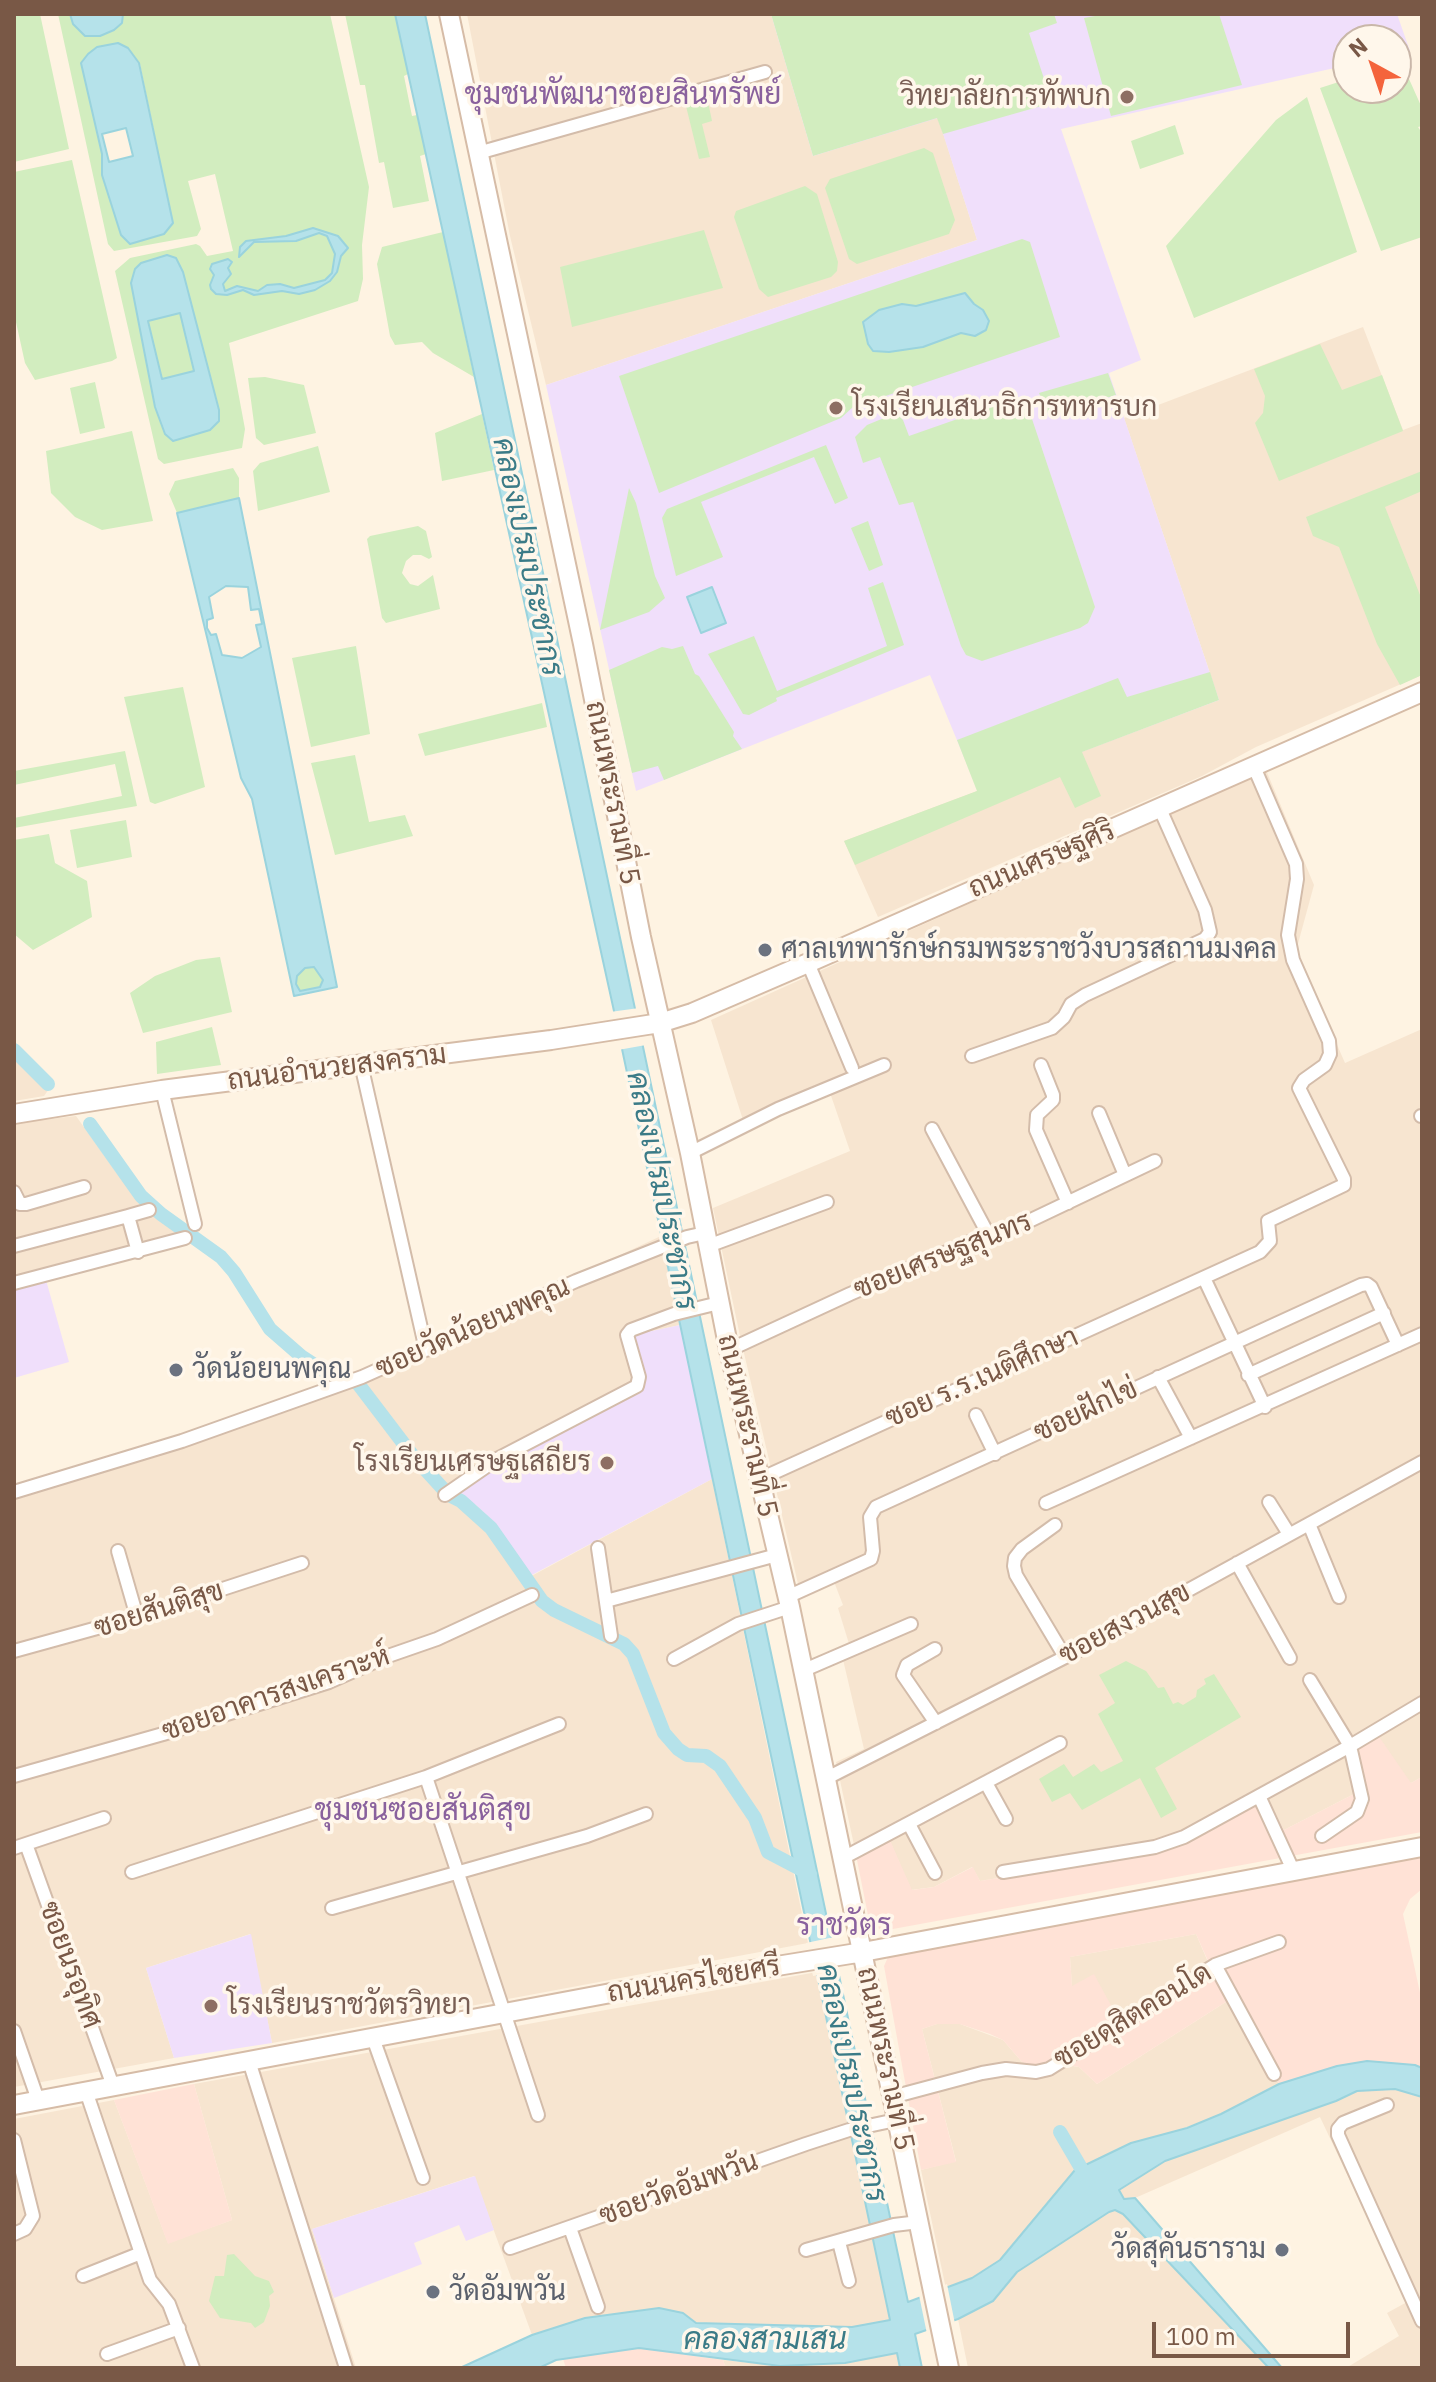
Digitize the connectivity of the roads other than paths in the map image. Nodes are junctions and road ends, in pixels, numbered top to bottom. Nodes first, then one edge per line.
1 (449, 14) edge
2 (765, 72) dead end
3 (478, 153) junction
4 (1422, 692) edge
5 (1254, 767) junction
6 (1160, 809) junction
7 (808, 963) junction
8 (652, 1025) junction
9 (972, 1056) dead end
10 (361, 1064) junction
11 (884, 1065) dead end
12 (1041, 1065) dead end
13 (852, 1068) dead end
14 (162, 1090) junction
15 (1099, 1113) dead end
16 (14, 1114) edge
17 (932, 1129) dead end
18 (690, 1153) junction
19 (1155, 1161) dead end
20 (1125, 1175) junction
21 (84, 1187) dead end
22 (14, 1192) edge
23 (827, 1202) dead end
24 (1068, 1203) junction
25 (149, 1210) dead end
26 (128, 1216) junction
27 (195, 1224) dead end
28 (988, 1234) junction
29 (185, 1238) dead end
30 (700, 1239) junction
31 (14, 1246) edge
32 (138, 1252) junction
33 (1204, 1278) junction
34 (14, 1283) edge
35 (710, 1305) junction
36 (1384, 1313) junction
37 (1422, 1334) edge
38 (1235, 1343) junction
39 (1398, 1345) junction
40 (426, 1350) junction
41 (729, 1350) junction
42 (1248, 1375) junction
43 (1158, 1377) junction
44 (1265, 1407) junction
45 (976, 1415) dead end
46 (1191, 1438) junction
47 (995, 1454) junction
48 (1422, 1462) edge
49 (760, 1479) junction
50 (14, 1492) edge
51 (445, 1495) dead end
52 (1269, 1502) dead end
53 (1046, 1503) dead end
54 (1309, 1524) junction
55 (1055, 1525) dead end
56 (1289, 1534) junction
57 (598, 1548) dead end
58 (118, 1551) dead end
59 (777, 1555) junction
60 (302, 1563) dead end
61 (1237, 1563) junction
62 (532, 1595) dead end
63 (1339, 1597) dead end
64 (606, 1601) junction
65 (788, 1602) junction
66 (137, 1617) junction
67 (911, 1624) dead end
68 (611, 1636) dead end
69 (935, 1649) dead end
70 (14, 1651) edge
71 (1065, 1657) junction
72 (1290, 1658) dead end
73 (674, 1659) dead end
74 (802, 1671) junction
75 (1310, 1680) dead end
76 (1422, 1703) edge
77 (936, 1723) junction
78 (559, 1724) dead end
79 (1060, 1743) dead end
80 (1350, 1746) junction
81 (14, 1776) edge
82 (426, 1777) junction
83 (825, 1779) junction
84 (986, 1783) junction
85 (1259, 1796) junction
86 (646, 1814) dead end
87 (104, 1818) dead end
88 (1006, 1819) dead end
89 (909, 1824) junction
90 (1322, 1836) dead end
91 (20, 1846) edge
92 (1422, 1847) edge
93 (843, 1858) junction
94 (1293, 1870) junction
95 (459, 1871) junction
96 (132, 1872) dead end
97 (1003, 1872) dead end
98 (935, 1873) dead end
99 (332, 1908) dead end
100 (1279, 1942) dead end
101 (863, 1952) junction
102 (1215, 1965) junction
103 (502, 2014) junction
104 (14, 2031) edge
105 (373, 2038) junction
106 (249, 2061) junction
107 (1274, 2074) dead end
108 (113, 2086) junction
109 (86, 2091) junction
110 (892, 2097) junction
111 (38, 2100) junction
112 (14, 2105) edge
113 (1387, 2105) dead end
114 (538, 2115) dead end
115 (896, 2120) junction
116 (14, 2140) edge
117 (423, 2178) dead end
118 (920, 2227) junction
119 (570, 2228) junction
120 (14, 2234) edge
121 (839, 2242) junction
122 (510, 2248) dead end
123 (806, 2250) dead end
124 (141, 2253) junction
125 (83, 2276) dead end
126 (849, 2281) dead end
127 (598, 2307) dead end
128 (1422, 2321) edge
129 (179, 2328) junction
130 (107, 2354) dead end
131 (193, 2368) edge
132 (346, 2368) edge
133 (949, 2368) edge

1 - 3 main road, ถนนพระรามที่ 5
2 - 3 street
3 - 8 main road, ถนนพระรามที่ 5
4 - 5 main road, ถนนเศรษฐศิริ
5 - 6 main road, ถนนเศรษฐศิริ
5 - 33 street, ซอย ร.ร.เนติศึกษา
6 - 7 main road, ถนนเศรษฐศิริ
6 - 9 street
7 - 8 main road, ถนนเศรษฐศิริ
7 - 13 street
8 - 10 main road, ถนนอำนวยสงคราม
8 - 18 main road, ถนนพระรามที่ 5
10 - 14 main road, ถนนอำนวยสงคราม
10 - 40 street
11 - 18 street
12 - 24 street
14 - 16 main road, ถนนอำนวยสงคราม
14 - 27 street
15 - 20 street
17 - 28 street
18 - 30 main road, ถนนพระรามที่ 5
19 - 20 street, ซอยเศรษฐสุนทร
20 - 24 street, ซอยเศรษฐสุนทร
21 - 22 street
23 - 30 street, ซอยวัดน้อยนพคุณ
24 - 28 street, ซอยเศรษฐสุนทร
25 - 26 street
26 - 31 street
26 - 32 street
28 - 41 street, ซอยเศรษฐสุนทร
29 - 32 street
30 - 35 main road, ถนนพระรามที่ 5
30 - 40 street, ซอยวัดน้อยนพคุณ
32 - 34 street
33 - 38 street
33 - 49 street, ซอย ร.ร.เนติศึกษา
35 - 41 main road, ถนนพระรามที่ 5
35 - 51 street
36 - 38 street, ซอยฝักไข่
36 - 39 street, ซอยฝักไข่
36 - 42 street
37 - 39 street
38 - 42 street
38 - 43 street, ซอยฝักไข่
39 - 44 street
40 - 50 street, ซอยวัดน้อยนพคุณ
41 - 49 main road, ถนนพระรามที่ 5
42 - 44 street
43 - 46 street
43 - 47 street, ซอยฝักไข่
44 - 46 street
45 - 47 street
46 - 53 street
47 - 65 street, ซอยฝักไข่
48 - 54 street, ซอยสงวนสุข
49 - 59 main road, ถนนพระรามที่ 5
52 - 56 street
54 - 56 street, ซอยสงวนสุข
54 - 63 street
55 - 71 street
56 - 61 street, ซอยสงวนสุข
57 - 64 street
58 - 66 street
59 - 64 street
59 - 65 main road, ถนนพระรามที่ 5
60 - 66 street, ซอยสันติสุข
61 - 71 street, ซอยสงวนสุข
61 - 72 street
62 - 81 street, ซอยอาคารสงเคราะห์
64 - 68 street
65 - 73 street
65 - 74 main road, ถนนพระรามที่ 5
66 - 70 street, ซอยสันติสุข
67 - 74 street
69 - 77 street
71 - 77 street, ซอยสงวนสุข
74 - 83 main road, ถนนพระรามที่ 5
75 - 80 street
76 - 80 street
77 - 83 street, ซอยสงวนสุข
78 - 82 street
79 - 84 street
80 - 85 street
80 - 90 street
82 - 95 street
82 - 96 street
83 - 93 main road, ถนนพระรามที่ 5
84 - 88 street
84 - 89 street
85 - 94 street
85 - 97 street
86 - 95 street
87 - 91 street
89 - 93 street
89 - 98 street
91 - 108 street, ซอยนรอุทิศ
92 - 94 main road, ถนนนครไชยศรี
93 - 101 main road, ถนนพระรามที่ 5
94 - 101 main road, ถนนนครไชยศรี
95 - 99 street
95 - 103 street
100 - 102 street, ซอยดุสิตคอนโด
101 - 103 main road, ถนนนครไชยศรี
101 - 110 main road, ถนนพระรามที่ 5
102 - 107 street
102 - 110 street, ซอยดุสิตคอนโด
103 - 105 main road, ถนนนครไชยศรี
103 - 114 street
104 - 111 street
105 - 106 main road, ถนนนครไชยศรี
105 - 117 street
106 - 108 main road, ถนนนครไชยศรี
106 - 132 street
108 - 109 main road, ถนนนครไชยศรี
109 - 111 main road, ถนนนครไชยศรี
109 - 124 street
110 - 115 main road, ถนนพระรามที่ 5
111 - 112 main road, ถนนนครไชยศรี
113 - 128 street
115 - 118 main road, ถนนพระรามที่ 5
115 - 119 street, ซอยวัดอัมพวัน
116 - 120 street
118 - 121 street
118 - 133 main road, ถนนพระรามที่ 5
119 - 122 street, ซอยวัดอัมพวัน
119 - 127 street
121 - 123 street
121 - 126 street
124 - 125 street
124 - 129 street
129 - 130 street
129 - 131 street

